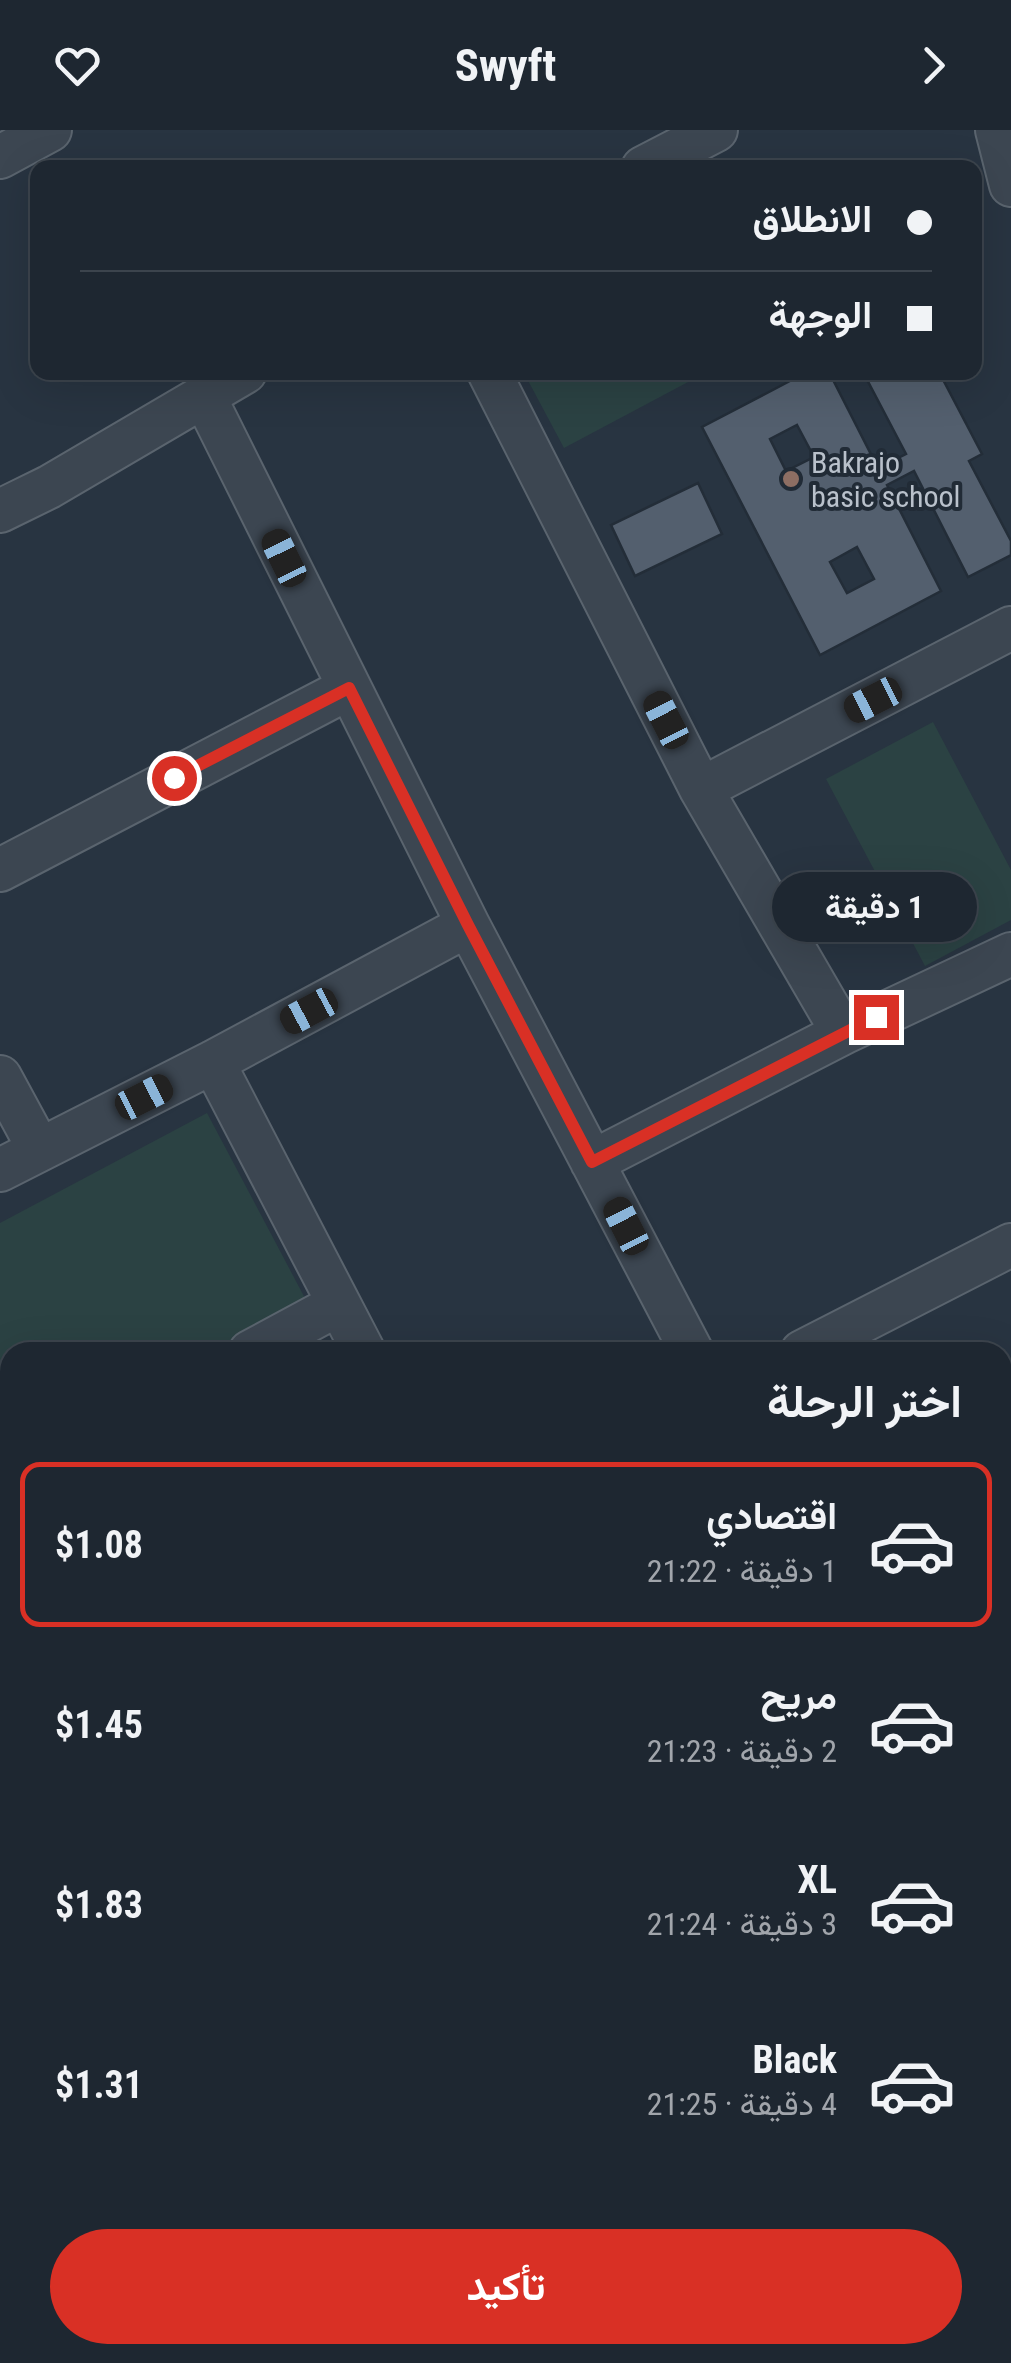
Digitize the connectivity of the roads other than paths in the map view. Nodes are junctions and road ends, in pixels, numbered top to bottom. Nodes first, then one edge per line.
1 (50, 130) edge
2 (716, 130) edge
3 (998, 130) edge
4 (0, 157) edge
5 (658, 160) edge
6 (1011, 185) edge
7 (231, 380) edge
8 (493, 380) edge
9 (204, 396) junction
10 (0, 511) edge
11 (1011, 628) edge
12 (349, 688) junction
13 (701, 789) junction
14 (0, 870) edge
15 (468, 925) junction
16 (1011, 954) edge
17 (842, 1033) junction
18 (213, 1062) junction
19 (0, 1077) edge
20 (39, 1149) junction
21 (592, 1162) junction
22 (0, 1170) edge
23 (1011, 1245) edge
24 (339, 1304) junction
25 (269, 1342) edge
26 (359, 1342) edge
27 (687, 1342) edge
28 (822, 1342) edge

1 - 4 street
2 - 5 street
3 - 6 street
7 - 9 street
8 - 13 street
9 - 10 street
9 - 12 street
11 - 13 street
12 - 14 street
12 - 15 street
13 - 17 street
15 - 18 street
15 - 21 street
16 - 17 street
17 - 21 street
18 - 20 street
18 - 24 street
19 - 20 street
20 - 22 street
21 - 27 street
23 - 28 street
24 - 25 street
24 - 26 street

